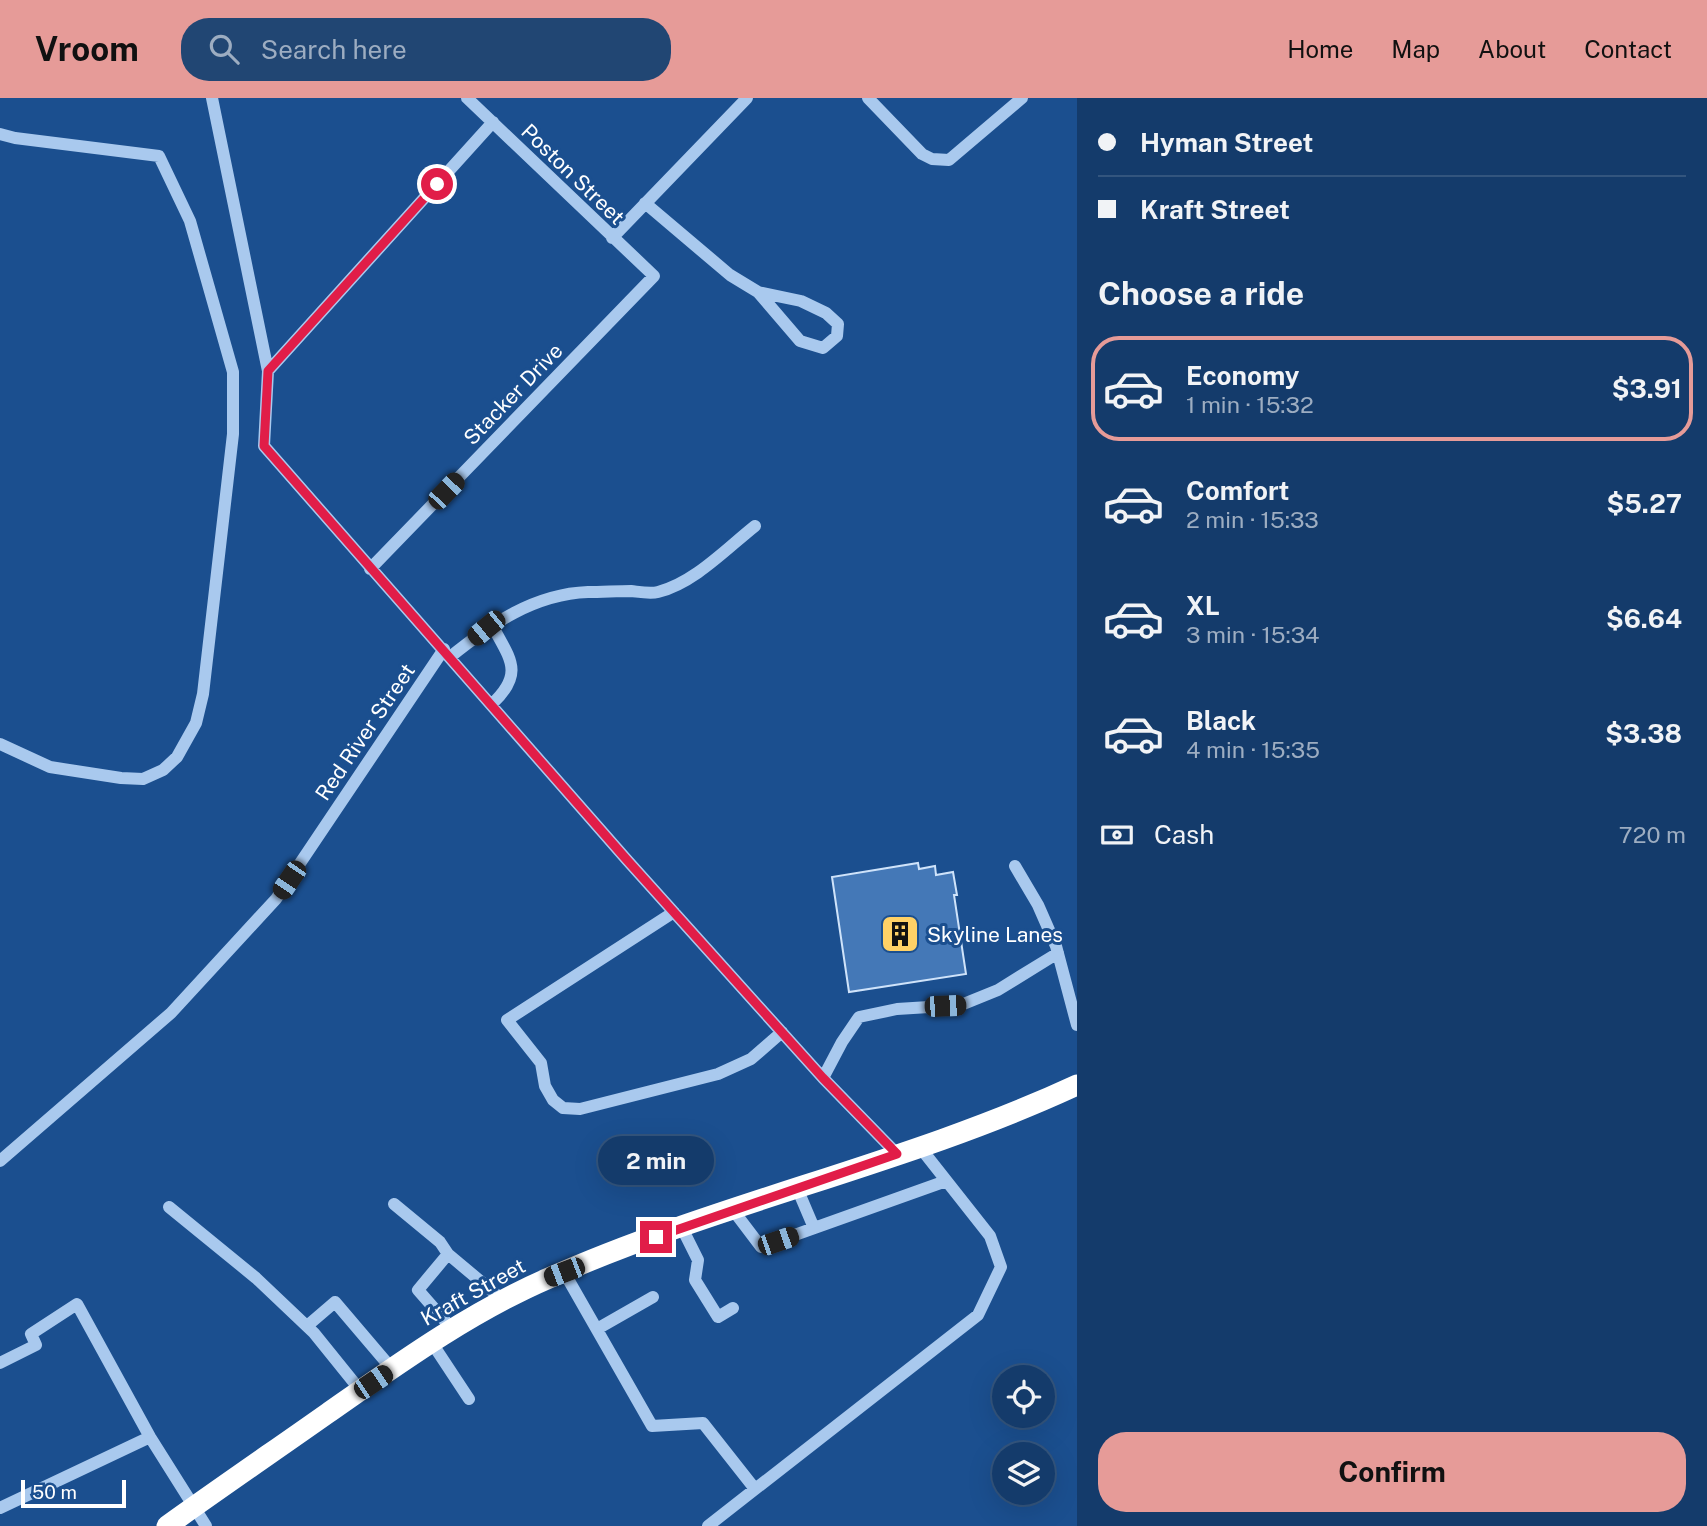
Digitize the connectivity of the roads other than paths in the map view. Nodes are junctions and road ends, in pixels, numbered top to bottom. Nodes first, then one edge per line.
1 (212, 98) edge
2 (467, 98) edge
3 (747, 98) edge
4 (868, 98) edge
5 (1022, 98) edge
6 (493, 122) junction
7 (0, 134) edge
8 (645, 203) junction
9 (612, 238) junction
10 (654, 276) joint
11 (758, 292) junction
12 (268, 371) junction
13 (755, 526) dead end
14 (370, 569) junction
15 (492, 625) junction
16 (447, 653) junction
17 (492, 704) junction
18 (0, 744) edge
19 (1015, 866) dead end
20 (674, 912) junction
21 (1058, 953) junction
22 (1077, 1025) edge
23 (782, 1032) junction
24 (823, 1078) junction
25 (1077, 1085) edge
26 (919, 1146) junction
27 (897, 1154) junction
28 (0, 1161) edge
29 (946, 1181) junction
30 (797, 1188) junction
31 (394, 1204) dead end
32 (169, 1207) dead end
33 (733, 1210) junction
34 (682, 1228) junction
35 (814, 1228) junction
36 (448, 1254) junction
37 (564, 1272) junction
38 (653, 1297) dead end
39 (504, 1301) junction
40 (733, 1308) dead end
41 (307, 1326) junction
42 (597, 1329) junction
43 (453, 1330) junction
44 (432, 1343) junction
45 (0, 1363) edge
46 (392, 1369) junction
47 (360, 1390) junction
48 (469, 1399) dead end
49 (150, 1437) junction
50 (755, 1489) junction
51 (0, 1508) edge
52 (193, 1508) junction
53 (167, 1526) edge
54 (206, 1526) edge
55 (708, 1526) edge

1 - 12 street
2 - 6 street, Poston Street
3 - 8 street
4 - 5 street
6 - 9 street, Poston Street
6 - 12 street
7 - 18 street
8 - 9 street
8 - 11 street
9 - 10 street, Poston Street
10 - 14 street, Stacker Drive
11 - 11 street
12 - 14 street
13 - 15 street, Red River Street
14 - 16 street
15 - 16 street, Red River Street
15 - 17 street
16 - 17 street
16 - 28 street, Red River Street
17 - 20 street
19 - 21 street
20 - 23 street
20 - 23 street
21 - 22 street
21 - 24 street
23 - 24 street
24 - 27 street
25 - 26 highway, Kraft Street
26 - 27 highway, Kraft Street
26 - 29 street
27 - 30 highway, Kraft Street
29 - 35 street
29 - 50 street
30 - 33 highway, Kraft Street
30 - 35 street
31 - 36 street
32 - 41 street
33 - 34 highway, Kraft Street
33 - 35 street
34 - 37 highway, Kraft Street
34 - 40 street
36 - 39 street
36 - 43 street
37 - 39 highway, Kraft Street
37 - 42 street
38 - 42 street
39 - 43 highway, Kraft Street
41 - 46 street
41 - 47 street
42 - 50 street
43 - 44 highway, Kraft Street
44 - 46 highway, Kraft Street
44 - 48 street
45 - 49 street
46 - 47 highway, Kraft Street
47 - 52 highway, Kraft Street
49 - 51 street
49 - 52 street
50 - 55 street
52 - 53 highway, Kraft Street
52 - 54 street

